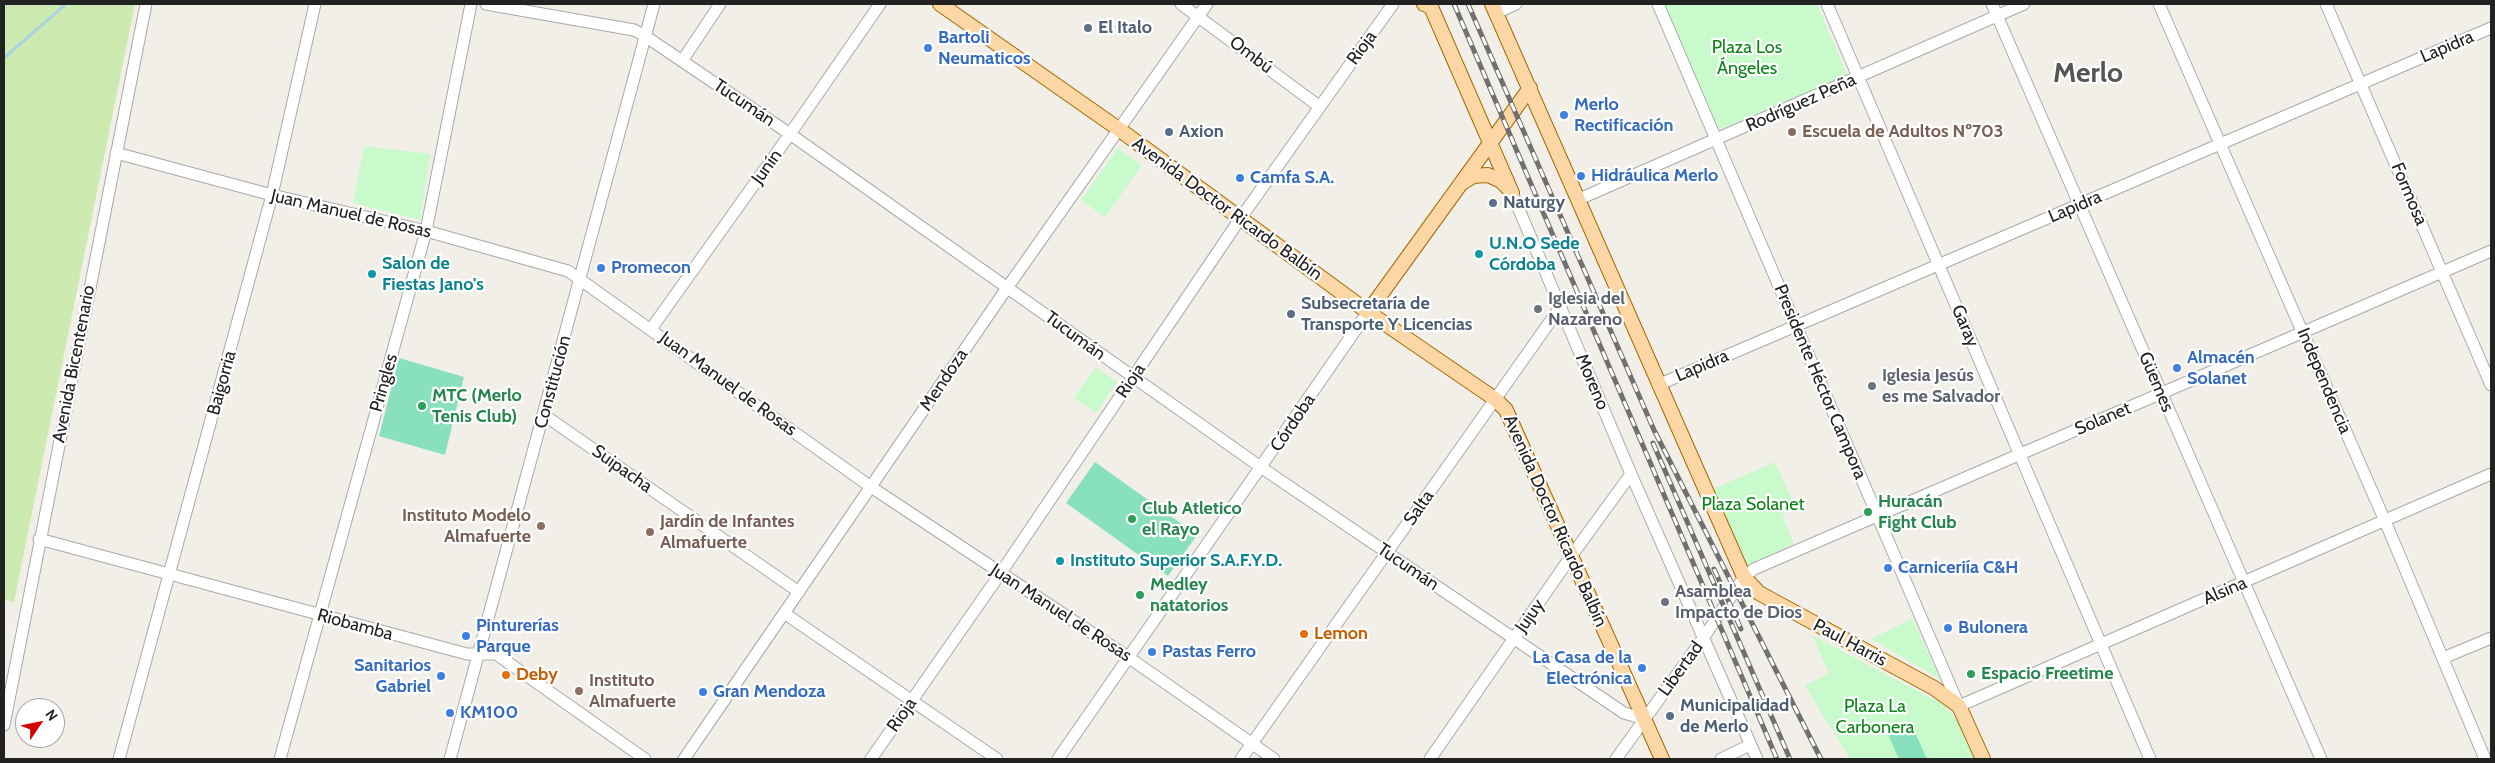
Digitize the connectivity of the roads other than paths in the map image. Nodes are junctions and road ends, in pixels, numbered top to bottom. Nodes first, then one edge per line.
1 (146, 4) edge
2 (315, 4) edge
3 (471, 4) edge
4 (486, 4) edge
5 (654, 4) edge
6 (720, 4) edge
7 (880, 4) edge
8 (940, 4) edge
9 (1182, 4) edge
10 (1207, 4) edge
11 (1393, 4) edge
12 (1516, 4) edge
13 (1658, 4) edge
14 (1827, 4) edge
15 (1992, 4) edge
16 (2024, 4) edge
17 (2159, 4) edge
18 (2326, 4) edge
19 (1428, 5) edge
20 (1494, 8) edge
21 (1997, 15) junction
22 (1199, 16) junction
23 (2491, 28) edge
24 (645, 36) junction
25 (682, 61) junction
26 (1859, 77) junction
27 (2361, 83) junction
28 (1530, 88) junction
29 (1320, 107) junction
30 (1120, 130) junction
31 (790, 134) junction
32 (1717, 140) junction
33 (1490, 143) junction
34 (2220, 144) junction
35 (116, 153) junction
36 (1461, 183) junction
37 (1512, 193) junction
38 (272, 195) junction
39 (1577, 200) junction
40 (2080, 205) junction
41 (1240, 219) junction
42 (426, 231) junction
43 (2491, 251) edge
44 (1939, 265) junction
45 (2443, 271) junction
46 (580, 279) junction
47 (1007, 288) junction
48 (1560, 306) junction
49 (1368, 312) junction
50 (1796, 327) junction
51 (651, 329) junction
52 (2304, 333) junction
53 (1133, 378) junction
54 (1658, 385) junction
55 (2491, 385) edge
56 (2161, 394) junction
57 (1495, 399) junction
58 (544, 415) junction
59 (2020, 455) junction
60 (1262, 468) junction
61 (1632, 474) junction
62 (2491, 474) edge
63 (871, 487) junction
64 (1878, 516) junction
65 (2385, 520) junction
66 (39, 539) junction
67 (1388, 553) junction
68 (1572, 555) junction
69 (1000, 574) junction
70 (170, 575) junction
71 (1744, 577) junction
72 (2244, 583) junction
73 (799, 592) junction
74 (784, 614) junction
75 (318, 616) junction
76 (1704, 638) junction
77 (2491, 638) edge
78 (1514, 639) junction
79 (2102, 644) junction
80 (479, 653) junction
81 (1128, 657) junction
82 (2443, 658) junction
83 (912, 701) junction
84 (1959, 706) junction
85 (1645, 719) junction
86 (4, 724) edge
87 (1252, 744) junction
88 (1750, 745) junction
89 (119, 759) edge
90 (280, 759) edge
91 (450, 759) edge
92 (644, 759) edge
93 (684, 759) edge
94 (871, 759) edge
95 (996, 759) edge
96 (1058, 759) edge
97 (1241, 759) edge
98 (1274, 759) edge
99 (1430, 759) edge
100 (1616, 759) edge
101 (1662, 759) edge
102 (1720, 759) edge
103 (1756, 759) edge
104 (1983, 759) edge
105 (2150, 759) edge
106 (2321, 759) edge
107 (2485, 759) edge

1 - 35 street, Avenida Bicentenario
2 - 38 street, Baigorria
3 - 42 street, Pringles
4 - 24 street, Tucumán
5 - 24 street, Constitución
6 - 25 street
7 - 31 street, Junín
8 - 30 main road, Avenida Doctor Ricardo Balbín
9 - 22 street, Ombú
10 - 22 street, Mendoza
11 - 29 street, Rioja
12 - 20 street
13 - 32 street, Presidente Héctor Campora
14 - 26 street, Garay
15 - 21 street, Güemes
16 - 21 street, Rodríguez Peña
17 - 34 street, Independencia
18 - 27 street, Formosa
19 - 33 main road, Moreno
20 - 28 main road
21 - 26 street, Rodríguez Peña
21 - 40 street, Güemes
22 - 29 street, Ombú
22 - 30 street, Mendoza
23 - 27 street, Lapidra
24 - 25 street, Tucumán
24 - 46 street, Constitución
25 - 31 street, Tucumán
26 - 32 street, Rodríguez Peña
26 - 44 street, Garay
27 - 34 street, Lapidra
27 - 45 street, Formosa
28 - 33 main road, Córdoba
28 - 39 main road
29 - 41 street, Rioja
30 - 41 main road, Avenida Doctor Ricardo Balbín
30 - 47 street, Mendoza
31 - 47 street, Tucumán
31 - 51 street, Junín
32 - 39 street, Rodríguez Peña
32 - 50 street, Presidente Héctor Campora
33 - 36 main road, Córdoba
33 - 37 main road, Moreno
34 - 40 street, Lapidra
34 - 52 street, Independencia
35 - 38 street, Juan Manuel de Rosas
35 - 66 street, Avenida Bicentenario
36 - 37 main road
36 - 49 main road, Córdoba
37 - 48 street, Moreno
38 - 42 street, Juan Manuel de Rosas
38 - 70 street, Baigorria
39 - 54 main road
40 - 44 street, Lapidra
40 - 56 street, Güemes
41 - 49 main road, Avenida Doctor Ricardo Balbín
41 - 53 street, Rioja
42 - 46 street, Juan Manuel de Rosas
42 - 75 street, Pringles
43 - 45 street, Solanet
44 - 50 street, Lapidra
44 - 59 street, Garay
45 - 52 street, Solanet
45 - 55 street, Formosa
46 - 51 street, Juan Manuel de Rosas
46 - 58 street, Constitución
47 - 53 street, Tucumán
47 - 63 street, Mendoza
48 - 57 street, Salta
48 - 61 street, Moreno
49 - 57 main road, Avenida Doctor Ricardo Balbín
49 - 60 street, Córdoba
50 - 54 street, Lapidra
50 - 64 street, Presidente Héctor Campora
51 - 63 street, Juan Manuel de Rosas
52 - 56 street, Solanet
52 - 65 street, Independencia
53 - 60 street, Tucumán
53 - 69 street, Rioja
54 - 71 main road
56 - 59 street, Solanet
56 - 72 street, Güemes
57 - 67 street, Salta
57 - 68 main road, Avenida Doctor Ricardo Balbín
58 - 73 street, Suipacha
58 - 80 street, Constitución
59 - 64 street, Solanet
59 - 79 street, Garay
60 - 67 street, Tucumán
60 - 81 street, Córdoba
61 - 68 street, Jujuy
61 - 76 street, Moreno
62 - 65 street, Alsina
63 - 69 street, Juan Manuel de Rosas
63 - 73 street, Mendoza
64 - 71 street, Solanet
64 - 84 street, Presidente Héctor Campora
65 - 72 street, Alsina
65 - 82 street, Independencia
66 - 70 street, Riobamba
66 - 86 street, Avenida Bicentenario
67 - 78 street, Tucumán
67 - 87 street, Salta
68 - 78 street, Jujuy
68 - 85 main road, Avenida Doctor Ricardo Balbín
69 - 81 street, Juan Manuel de Rosas
69 - 83 street, Rioja
70 - 75 street, Riobamba
70 - 89 street, Baigorria
71 - 76 street, Libertad
71 - 84 main road, Paul Harris
72 - 79 street, Alsina
72 - 106 street, Güemes
73 - 74 street, Mendoza
74 - 83 street
74 - 93 street, Mendoza
75 - 80 street, Riobamba
75 - 90 street, Pringles
76 - 85 street, Libertad
76 - 88 street, Moreno
77 - 82 street
78 - 85 street, Tucumán
78 - 99 street, Jujuy
79 - 84 street, Alsina
79 - 105 street, Garay
80 - 91 street, Constitución
80 - 92 street, Riobamba
81 - 87 street, Juan Manuel de Rosas
81 - 96 street, Córdoba
82 - 107 street, Independencia
83 - 94 street, Rioja
83 - 95 street
84 - 104 main road, Presidente Héctor Campora
85 - 100 street, Libertad
85 - 101 main road, Avenida Doctor Ricardo Balbín
87 - 97 street, Salta
87 - 98 street, Juan Manuel de Rosas
88 - 102 street
88 - 103 street, Moreno

